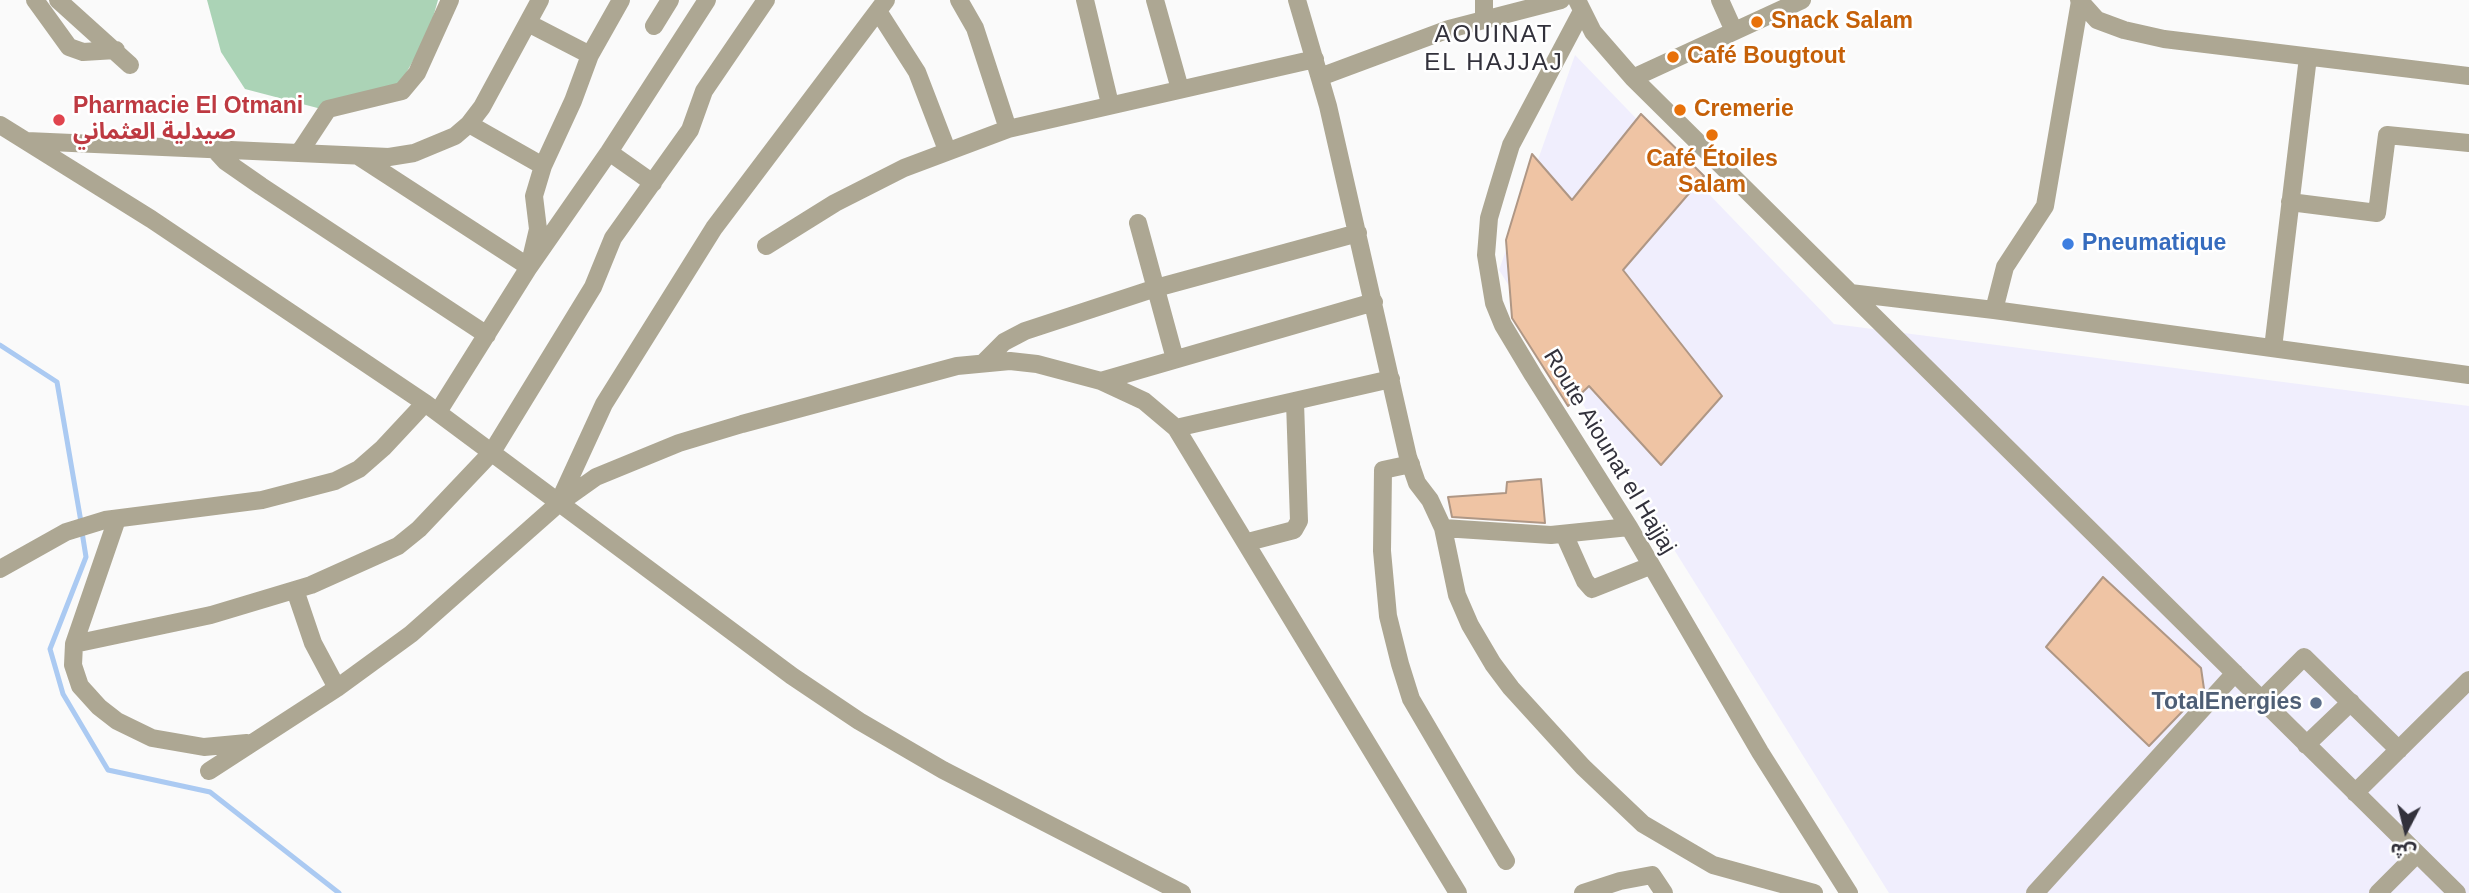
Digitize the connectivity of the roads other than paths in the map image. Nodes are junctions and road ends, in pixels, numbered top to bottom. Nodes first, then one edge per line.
1 (35, 0) edge
2 (58, 0) edge
3 (450, 0) edge
4 (540, 0) edge
5 (621, 0) edge
6 (670, 0) edge
7 (707, 0) edge
8 (766, 0) edge
9 (959, 0) edge
10 (1085, 0) edge
11 (1155, 0) edge
12 (1297, 0) edge
13 (1484, 0) edge
14 (1561, 0) edge
15 (1720, 0) edge
16 (1802, 0) edge
17 (2080, 1) edge
18 (882, 5) edge
19 (1580, 6) edge
20 (1484, 20) junction
21 (528, 23) junction
22 (654, 26) dead end
23 (1734, 31) junction
24 (116, 50) junction
25 (590, 55) junction
26 (2308, 57) junction
27 (1315, 59) junction
28 (131, 65) dead end
29 (2469, 76) edge
30 (1320, 77) junction
31 (1633, 78) junction
32 (1180, 89) junction
33 (1110, 104) junction
34 (469, 124) junction
35 (0, 125) edge
36 (1008, 129) junction
37 (27, 141) junction
38 (2469, 144) edge
39 (213, 148) junction
40 (947, 150) junction
41 (609, 152) junction
42 (299, 153) junction
43 (358, 156) junction
44 (543, 166) junction
45 (653, 183) junction
46 (2290, 202) junction
47 (1138, 223) dead end
48 (1358, 233) junction
49 (766, 246) dead end
50 (529, 267) junction
51 (1156, 288) junction
52 (1850, 293) junction
53 (1374, 302) junction
54 (1994, 310) junction
55 (487, 335) junction
56 (2273, 348) junction
57 (1175, 359) junction
58 (984, 362) junction
59 (2469, 375) edge
60 (1391, 379) junction
61 (1101, 381) junction
62 (1295, 402) junction
63 (431, 407) junction
64 (1176, 428) junction
65 (492, 452) junction
66 (1410, 464) junction
67 (558, 504) junction
68 (111, 519) junction
69 (1629, 527) junction
70 (1443, 528) junction
71 (1564, 534) junction
72 (1248, 542) junction
73 (1650, 566) junction
74 (0, 569) edge
75 (295, 590) junction
76 (74, 644) junction
77 (2235, 673) junction
78 (2469, 680) edge
79 (337, 688) junction
80 (2261, 700) junction
81 (2351, 702) junction
82 (254, 742) junction
83 (2306, 745) junction
84 (2399, 750) junction
85 (209, 771) dead end
86 (2355, 793) junction
87 (2417, 855) junction
88 (1506, 860) dead end
89 (1748, 876) junction
90 (1182, 893) edge
91 (1458, 893) edge
92 (1583, 893) edge
93 (1664, 893) edge
94 (1759, 893) edge
95 (1814, 893) edge
96 (1849, 893) edge
97 (2035, 893) edge
98 (2378, 893) edge
99 (2457, 893) edge

1 - 24 street
2 - 24 street
3 - 42 street
4 - 21 street
5 - 25 street
6 - 22 street
7 - 41 street
8 - 45 street
9 - 36 street
10 - 33 street
11 - 32 street
12 - 27 street
13 - 20 street
14 - 20 street
15 - 23 street
16 - 23 street
17 - 26 street
17 - 54 street
18 - 40 street
18 - 67 street
19 - 31 street
19 - 69 street, Route Aiounat el Hajjaj
20 - 30 street
21 - 25 street
21 - 34 street
23 - 31 street
24 - 28 street
25 - 44 street
26 - 29 street
26 - 46 street
27 - 30 street
27 - 32 street
30 - 48 street
31 - 52 street
32 - 33 street
33 - 36 street
34 - 43 street
34 - 44 street
35 - 37 street
36 - 40 street
37 - 39 street
37 - 63 street
38 - 46 street
39 - 42 street
39 - 55 street
40 - 49 street
41 - 45 street
41 - 50 street
42 - 43 street
43 - 50 street
44 - 50 street
45 - 65 street
46 - 56 street
47 - 51 street
48 - 51 street
48 - 53 street
50 - 55 street
51 - 57 street
51 - 58 street
52 - 54 street
52 - 77 street
53 - 57 street
53 - 60 street
54 - 56 street
55 - 63 street
56 - 59 street
57 - 61 street
58 - 61 street
58 - 67 street
60 - 62 street
60 - 66 street
61 - 64 street
62 - 64 street
62 - 72 street
63 - 65 street
63 - 68 street
64 - 72 street
65 - 67 street
65 - 75 street
66 - 70 street
66 - 88 street
67 - 79 street
67 - 90 street
68 - 74 street
68 - 76 street
69 - 71 street
69 - 73 street, Route Aiounat el Hajjaj
70 - 71 street
70 - 89 street
71 - 73 street
72 - 91 street
73 - 96 street, Route Aiounat el Hajjaj
75 - 76 street
75 - 79 street
76 - 82 street
77 - 80 street
77 - 97 street
78 - 84 street
79 - 82 street
80 - 81 street
80 - 83 street
81 - 83 street
81 - 84 street
82 - 85 street
83 - 86 street
84 - 86 street
86 - 87 street
87 - 98 street
87 - 99 street
89 - 94 street
89 - 95 street
92 - 93 street

